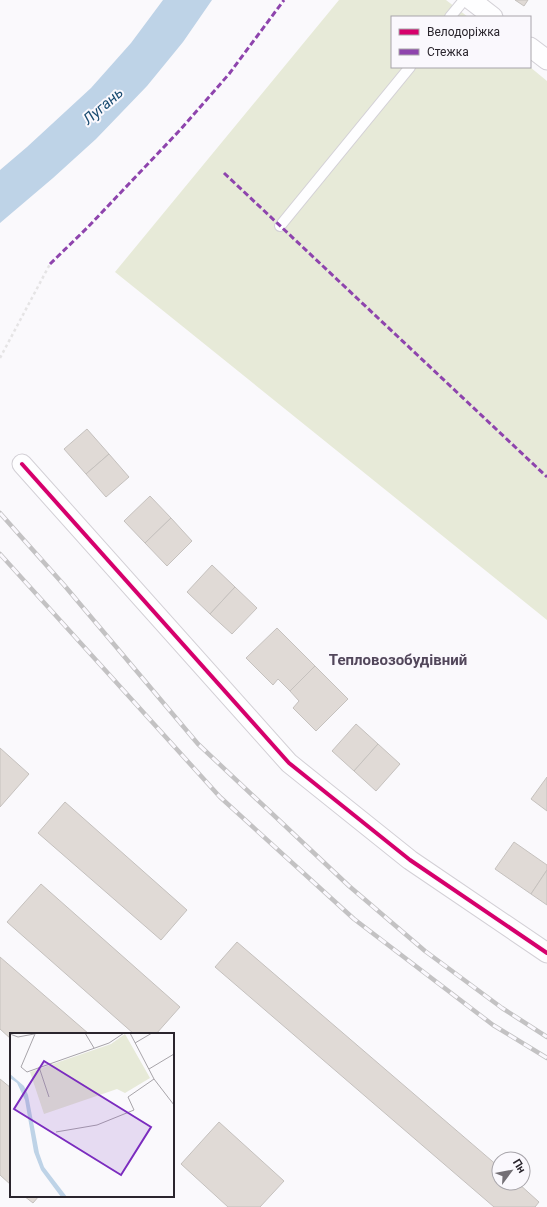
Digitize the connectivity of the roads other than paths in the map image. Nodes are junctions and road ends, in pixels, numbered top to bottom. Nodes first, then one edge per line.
1 (464, 0) edge
2 (471, 0) edge
3 (451, 16) edge
4 (492, 16) edge
5 (531, 47) edge
6 (547, 60) edge
7 (409, 68) edge
8 (280, 226) dead end
9 (22, 464) dead end
10 (547, 953) edge

1 - 3 lane
2 - 4 street
5 - 6 street
7 - 8 lane
9 - 10 street

